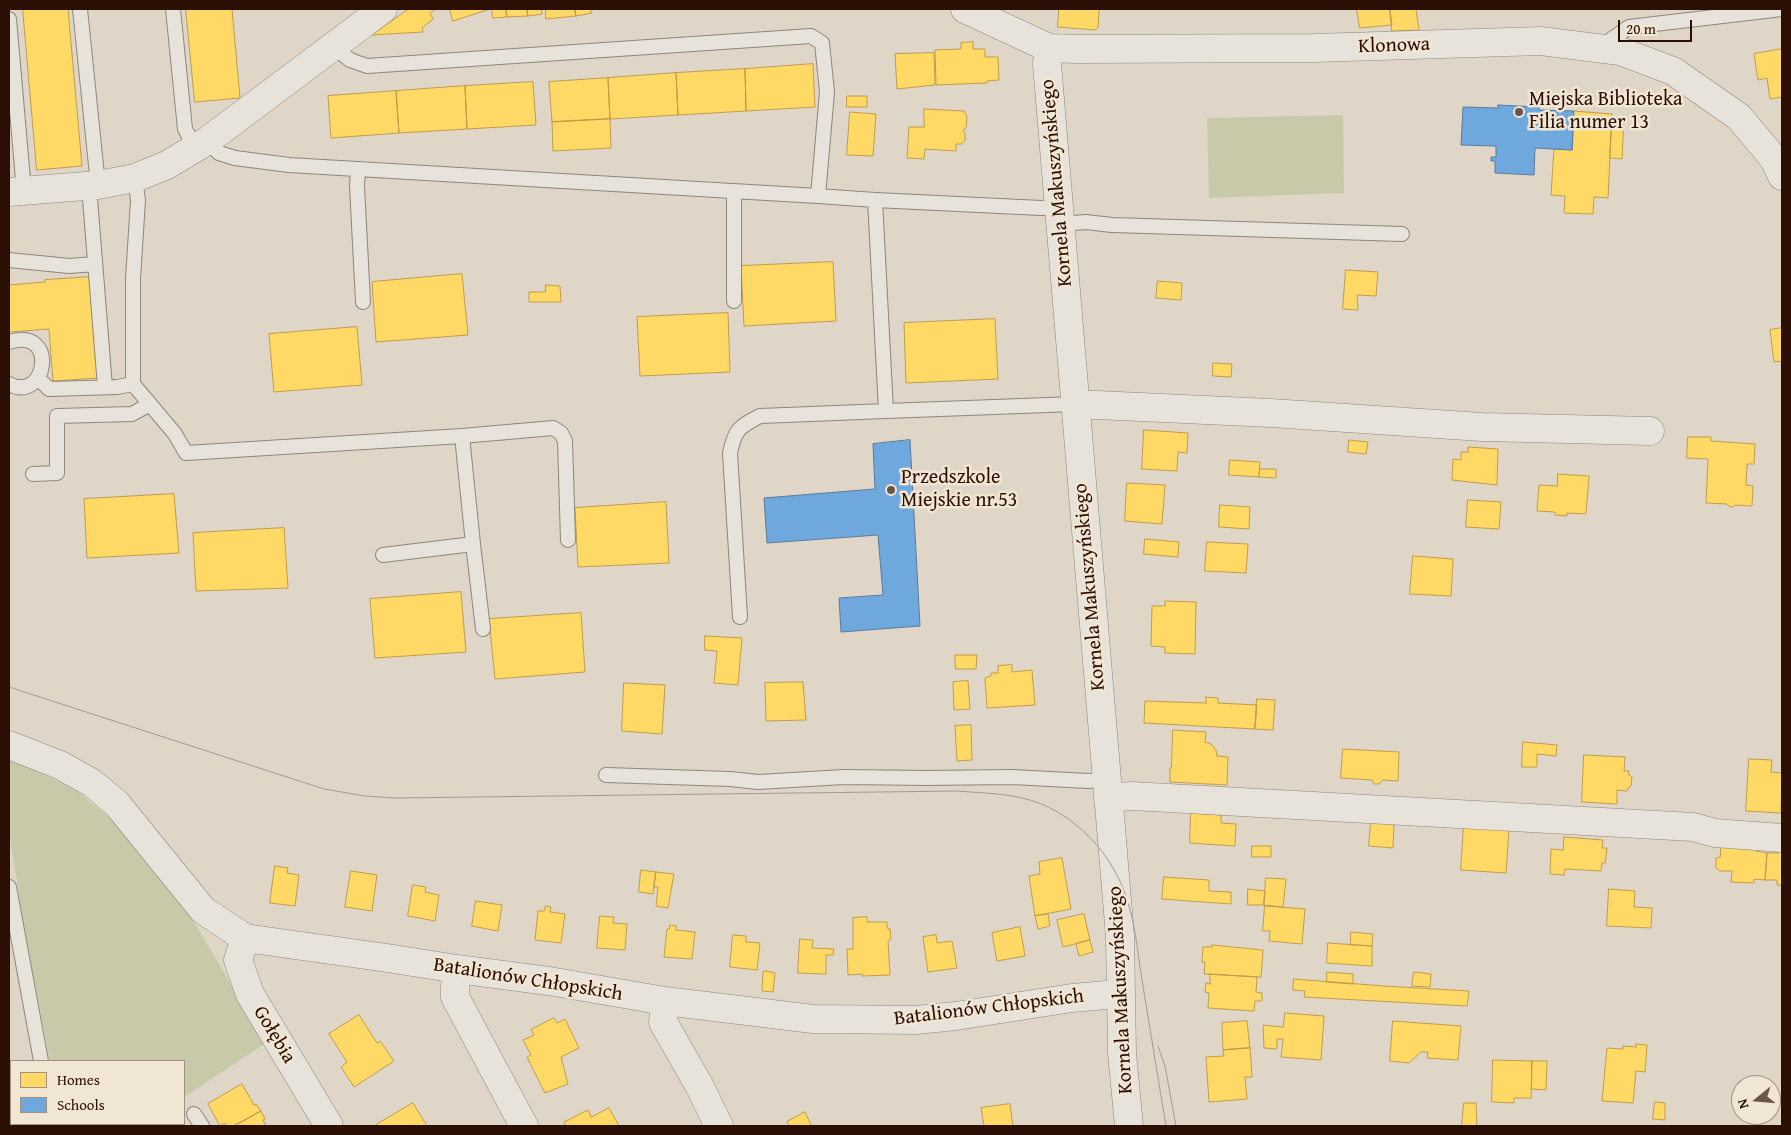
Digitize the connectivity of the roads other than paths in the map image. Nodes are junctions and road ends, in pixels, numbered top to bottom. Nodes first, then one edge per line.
1 (80, 9) edge
2 (173, 9) edge
3 (383, 9) edge
4 (965, 9) edge
5 (1782, 9) edge
6 (9, 19) edge
7 (334, 47) junction
8 (1049, 48) junction
9 (1599, 48) junction
10 (201, 145) junction
11 (358, 170) junction
12 (1782, 176) edge
13 (135, 178) junction
14 (93, 186) junction
15 (17, 191) edge
16 (734, 191) junction
17 (818, 196) junction
18 (875, 200) junction
19 (1059, 216) junction
20 (1402, 234) dead end
21 (9, 260) edge
22 (96, 264) junction
23 (734, 300) dead end
24 (363, 302) dead end
25 (9, 342) edge
26 (38, 378) junction
27 (9, 384) edge
28 (133, 384) junction
29 (105, 387) junction
30 (150, 404) junction
31 (1075, 404) junction
32 (886, 411) junction
33 (1650, 432) dead end
34 (462, 436) junction
35 (33, 474) dead end
36 (568, 540) dead end
37 (473, 544) junction
38 (383, 554) dead end
39 (740, 617) dead end
40 (483, 629) dead end
41 (9, 746) edge
42 (606, 775) dead end
43 (1107, 789) junction
44 (1782, 838) edge
45 (9, 886) edge
46 (245, 938) junction
47 (457, 969) junction
48 (1121, 996) junction
49 (665, 1001) junction
50 (41, 1060) edge
51 (329, 1126) edge
52 (524, 1126) edge
53 (719, 1126) edge
54 (1130, 1126) edge

1 - 14 lane
2 - 10 lane
3 - 7 street
4 - 8 street, Klonowa
5 - 9 lane
6 - 15 lane
7 - 10 street
7 - 17 lane
8 - 9 street, Klonowa
8 - 19 street, Kornela Makuszyńskiego
9 - 12 street, Klonowa
10 - 11 lane
10 - 13 street
11 - 16 lane
11 - 24 lane
13 - 14 street
13 - 28 lane
14 - 15 street
14 - 22 lane
16 - 17 lane
16 - 23 lane
17 - 18 lane
18 - 19 lane
18 - 32 lane
19 - 20 lane
19 - 31 street, Kornela Makuszyńskiego
21 - 22 lane
22 - 29 lane
25 - 26 lane
26 - 27 lane
26 - 29 lane
28 - 29 lane
28 - 30 lane
30 - 34 lane
30 - 35 lane
31 - 32 lane
31 - 33 street
31 - 43 street, Kornela Makuszyńskiego
32 - 39 lane
34 - 36 lane
34 - 37 lane
37 - 38 lane
37 - 40 lane
41 - 46 street, Batalionów Chłopskich
42 - 43 lane
43 - 44 street
43 - 48 street, Kornela Makuszyńskiego
45 - 50 lane
46 - 47 street, Batalionów Chłopskich
46 - 51 street, Gołębia
47 - 49 street, Batalionów Chłopskich
47 - 52 street
48 - 49 street, Batalionów Chłopskich
48 - 54 street, Kornela Makuszyńskiego
49 - 53 street

